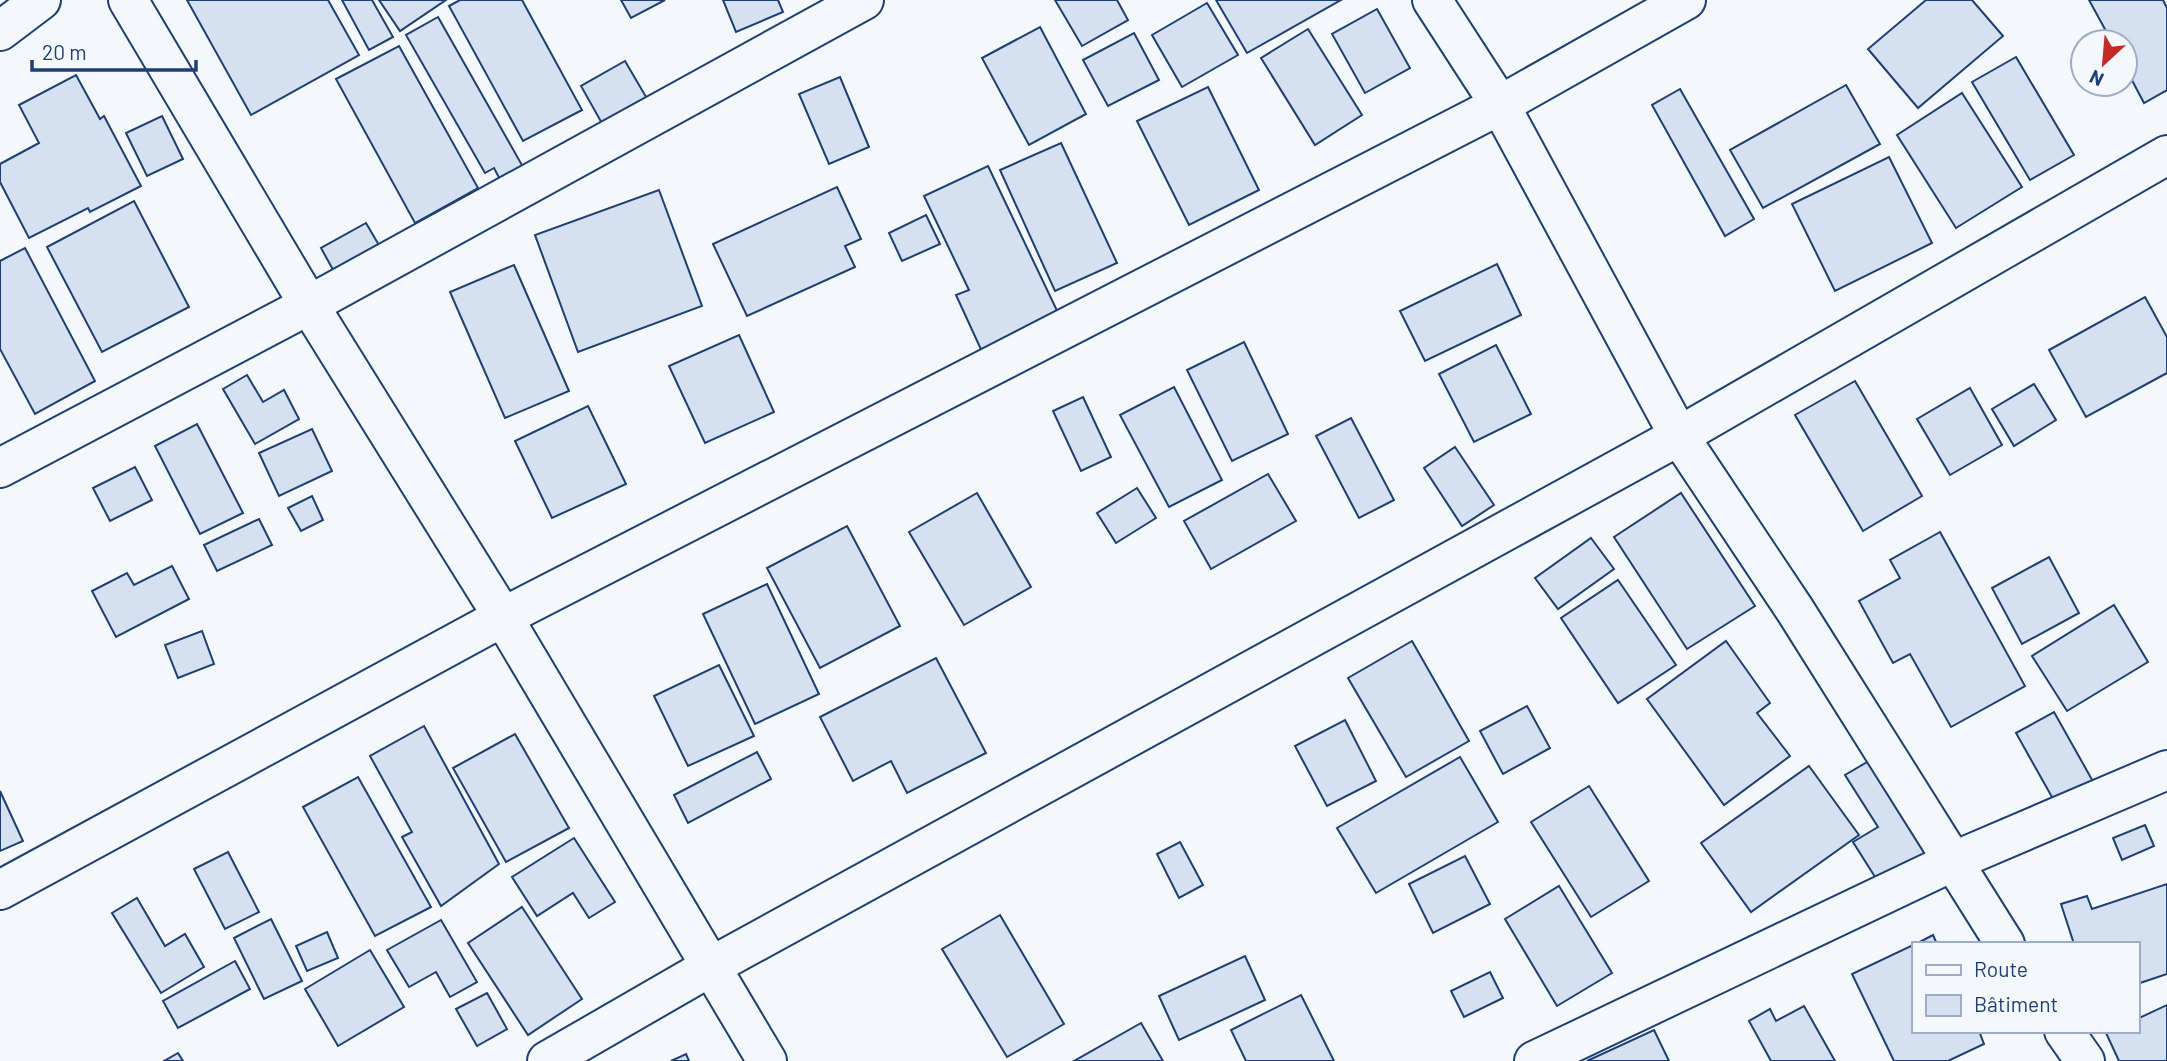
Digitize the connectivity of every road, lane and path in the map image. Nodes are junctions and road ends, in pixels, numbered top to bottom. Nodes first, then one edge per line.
1 (41, 0) edge
2 (128, 0) edge
3 (864, 0) edge
4 (1432, 0) edge
5 (1686, 0) edge
6 (0, 31) edge
7 (1500, 105) junction
8 (2167, 155) edge
9 (309, 305) junction
10 (1679, 436) junction
11 (0, 468) edge
12 (503, 617) junction
13 (2167, 770) edge
14 (1955, 860) junction
15 (0, 890) edge
16 (2004, 942) edge
17 (710, 967) junction
18 (2065, 1033) edge
19 (547, 1061) edge
20 (767, 1061) edge
21 (1534, 1061) edge
22 (2085, 1061) edge

1 - 6 street
2 - 9 street
3 - 9 street
4 - 7 street
5 - 7 street
7 - 10 street
7 - 12 street
8 - 10 street
9 - 11 street
9 - 12 street
10 - 14 street
10 - 17 street
12 - 15 street
12 - 17 street
13 - 14 street
14 - 16 street
14 - 21 street
17 - 19 street
17 - 20 street
18 - 22 street

